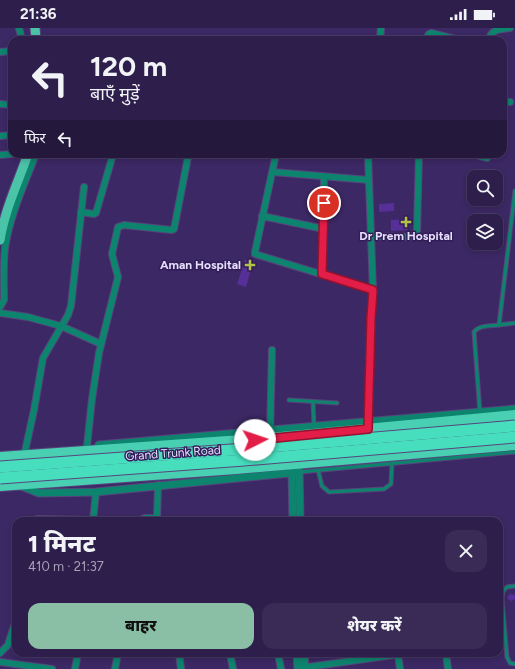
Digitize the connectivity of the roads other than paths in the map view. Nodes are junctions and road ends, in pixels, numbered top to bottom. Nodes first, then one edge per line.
1 (510, 28) edge
2 (428, 36) edge
3 (443, 36) edge
4 (490, 36) edge
5 (23, 158) edge
6 (26, 158) edge
7 (34, 158) edge
8 (112, 158) edge
9 (188, 158) edge
10 (275, 158) edge
11 (368, 158) edge
12 (419, 158) edge
13 (272, 172) junction
14 (324, 177) junction
15 (369, 180) junction
16 (84, 187) dead end
17 (515, 191) edge
18 (81, 212) junction
19 (262, 216) junction
20 (0, 220) edge
21 (324, 229) junction
22 (370, 236) junction
23 (0, 240) edge
24 (322, 274) junction
25 (373, 290) junction
26 (0, 307) edge
27 (0, 313) edge
28 (515, 323) edge
29 (499, 325) junction
30 (61, 326) junction
31 (101, 344) junction
32 (272, 350) dead end
33 (289, 400) dead end
34 (313, 402) junction
35 (336, 403) dead end
36 (515, 409) edge
37 (480, 415) junction
38 (515, 415) edge
39 (368, 425) junction
40 (314, 426) junction
41 (515, 426) edge
42 (270, 434) junction
43 (515, 436) edge
44 (515, 445) edge
45 (87, 446) junction
46 (137, 448) junction
47 (515, 452) edge
48 (58, 453) junction
49 (24, 456) junction
50 (0, 457) edge
51 (392, 463) junction
52 (0, 467) edge
53 (296, 468) junction
54 (318, 470) junction
55 (139, 476) junction
56 (0, 478) edge
57 (18, 485) junction
58 (158, 485) junction
59 (0, 486) edge
60 (96, 492) junction
61 (93, 517) edge
62 (158, 517) edge
63 (293, 517) edge
64 (300, 517) edge
65 (515, 586) edge
66 (503, 591) edge
67 (503, 611) edge
68 (12, 632) edge
69 (0, 653) edge
70 (77, 657) edge
71 (117, 657) edge
72 (180, 657) edge
73 (231, 657) edge
74 (279, 657) edge
75 (298, 657) edge
76 (303, 657) edge
77 (377, 657) edge
78 (398, 657) edge
79 (446, 657) edge
80 (348, 661) junction
81 (0, 662) edge
82 (515, 664) edge
83 (301, 668) edge
84 (52, 669) edge
85 (75, 669) edge
86 (115, 669) edge
87 (181, 669) edge
88 (233, 669) edge
89 (281, 669) edge
90 (349, 669) edge
91 (400, 669) edge
92 (448, 669) edge

1 - 4 street
2 - 3 street
5 - 20 street
6 - 23 main road
7 - 26 street
8 - 18 street
9 - 31 street
10 - 13 street
11 - 15 street
12 - 22 street
13 - 14 street
13 - 19 street
14 - 15 street
14 - 21 street
15 - 22 street
16 - 18 street
17 - 29 lane
18 - 30 street
19 - 21 street
19 - 24 street
21 - 24 street
22 - 25 street
24 - 25 street
25 - 39 street
27 - 30 street
28 - 29 lane
29 - 37 lane
30 - 31 street
30 - 49 street
31 - 45 street
32 - 42 street
33 - 34 lane
34 - 35 lane
34 - 40 lane
36 - 37 street
37 - 38 highway
37 - 39 highway
39 - 40 street
39 - 42 highway
40 - 42 street
41 - 52 highway, Grand Trunk Road, bridge
42 - 45 street
42 - 46 highway
43 - 56 highway, Grand Trunk Road, bridge
44 - 53 highway
45 - 48 street
46 - 48 highway
46 - 55 highway
47 - 51 lane
48 - 49 highway
49 - 50 highway
51 - 54 lane
51 - 54 lane
53 - 54 lane
53 - 55 highway
53 - 58 street
53 - 63 street
53 - 64 street
55 - 57 highway
57 - 59 highway
57 - 60 street
58 - 60 street
58 - 62 street
60 - 61 street
65 - 66 lane
67 - 82 lane
68 - 69 street
70 - 85 street
71 - 86 street
72 - 87 street
73 - 88 street
74 - 89 street
75 - 83 street
76 - 83 street
77 - 80 street
78 - 91 street
79 - 92 street
80 - 83 street
80 - 90 street
81 - 84 street

